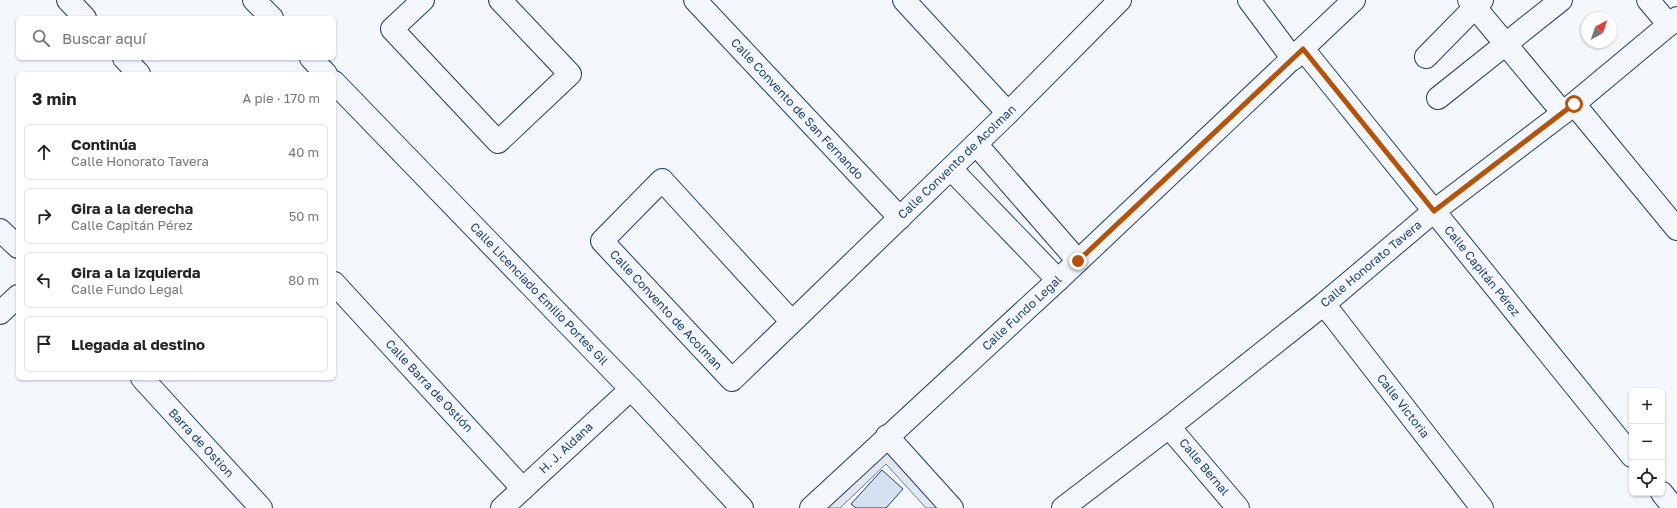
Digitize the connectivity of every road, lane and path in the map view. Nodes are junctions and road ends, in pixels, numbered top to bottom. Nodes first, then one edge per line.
1 (68, 0) edge
2 (423, 0) edge
3 (500, 0) edge
4 (695, 0) edge
5 (904, 0) edge
6 (1249, 0) edge
7 (1354, 0) edge
8 (1561, 0) edge
9 (1648, 0) edge
10 (1475, 2) edge
11 (1107, 4) edge
12 (83, 16) edge
13 (1673, 21) edge
14 (1506, 44) junction
15 (1298, 54) junction
16 (1426, 57) dead end
17 (126, 60) edge
18 (313, 60) edge
19 (137, 72) edge
20 (324, 72) edge
21 (336, 84) edge
22 (1438, 98) dead end
23 (1569, 109) junction
24 (1008, 113) junction
25 (976, 144) junction
26 (951, 169) junction
27 (1434, 211) junction
28 (900, 218) junction
29 (1677, 229) edge
30 (0, 230) edge
31 (16, 245) edge
32 (1078, 261) junction
33 (1058, 280) junction
34 (336, 285) edge
35 (16, 298) edge
36 (1324, 304) junction
37 (0, 313) edge
38 (792, 322) junction
39 (144, 380) edge
40 (630, 389) junction
41 (1169, 427) junction
42 (887, 436) junction
43 (1629, 452) edge
44 (523, 489) junction
45 (1664, 496) edge
46 (261, 508) edge
47 (502, 508) edge
48 (742, 508) edge
49 (810, 508) edge
50 (952, 508) edge
51 (1063, 508) edge
52 (1238, 508) edge
53 (1482, 508) edge
54 (1674, 508) edge

1 - 12 street
2 - 3 street
4 - 28 street, Calle Convento de San Fernando
5 - 24 street
6 - 15 street, Calle Capitán Pérez
7 - 15 street, Calle Fundo Legal
8 - 14 street
9 - 13 street
10 - 14 street
10 - 16 street
11 - 24 street, Calle Convento de Acolman
13 - 23 street, Calle Honorato Tavera
14 - 22 street
14 - 23 street
15 - 27 street, Calle Capitán Pérez
15 - 32 street, Calle Fundo Legal
17 - 19 street
18 - 20 street
21 - 40 street, Calle Licenciado Emilio Portes Gil
23 - 27 street, Calle Honorato Tavera
23 - 29 street
24 - 25 street, Calle Convento de Acolman
25 - 26 street, Calle Convento de Acolman
25 - 32 street
26 - 28 street, Calle Convento de Acolman
26 - 33 street
27 - 36 street, Calle Honorato Tavera
27 - 43 street, Calle Capitán Pérez
28 - 38 street, Calle Convento de Acolman
30 - 31 street
32 - 33 street, Calle Fundo Legal
33 - 42 street, Calle Fundo Legal
34 - 44 street, Calle Barra de Ostión
35 - 37 street
36 - 41 street, Calle Honorato Tavera
36 - 53 street, Calle Victoria
38 - 38 street, Calle Convento de Acolman
39 - 46 street, Barra de Ostion
40 - 44 street, H. J. Aldana
40 - 48 street, Calle Licenciado Emilio Portes Gil
41 - 51 street, Calle Honorato Tavera
41 - 52 street, Calle Bernal
42 - 49 street, Calle Fundo Legal
42 - 50 street
44 - 47 street, H. J. Aldana
45 - 54 street

